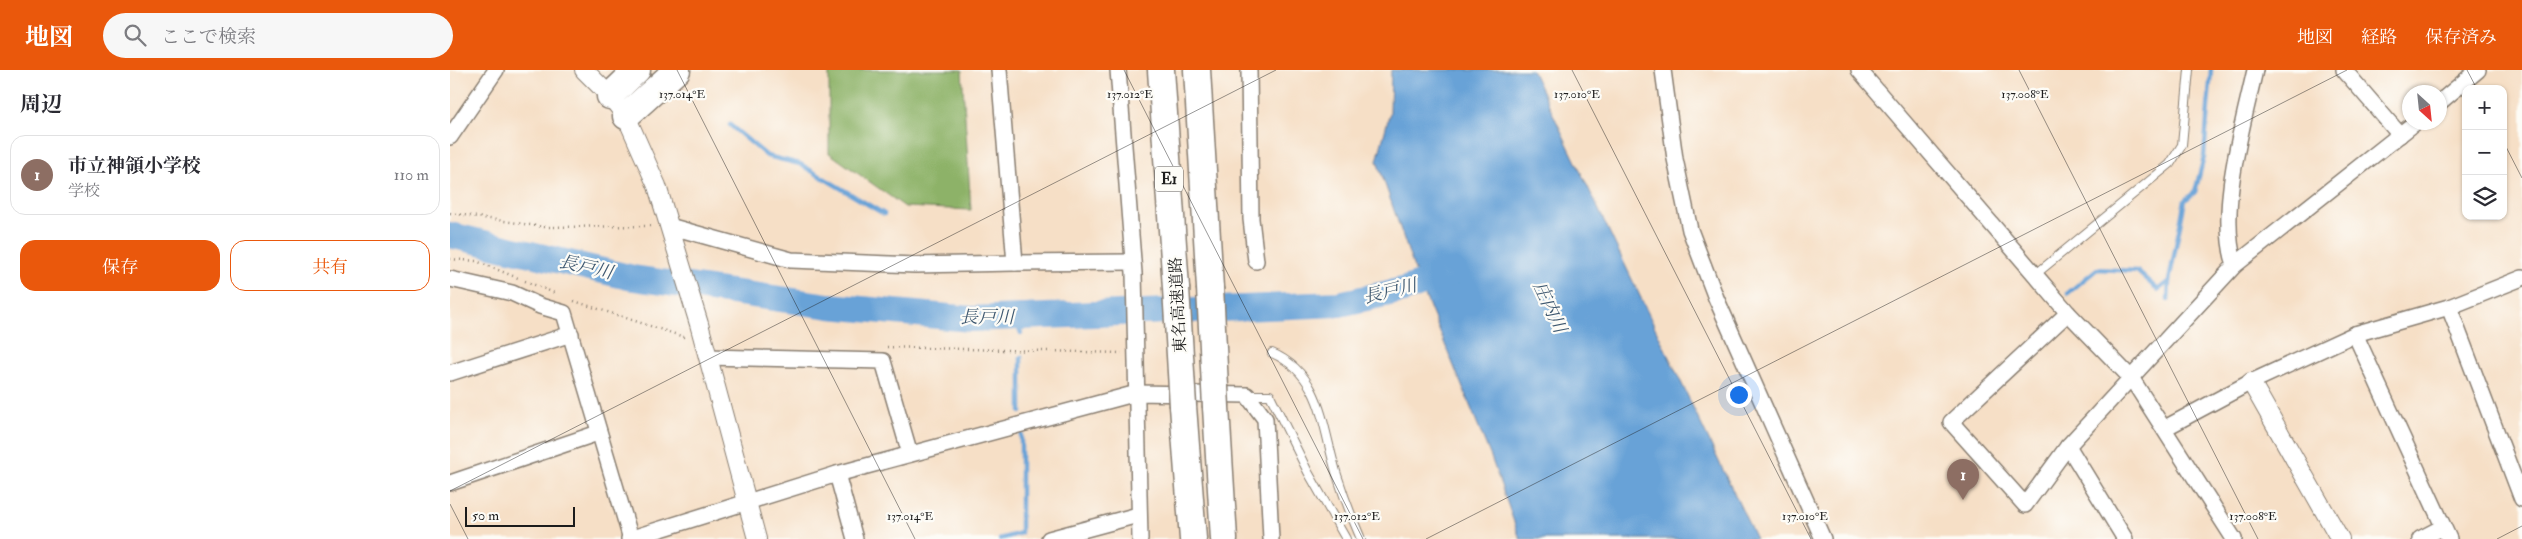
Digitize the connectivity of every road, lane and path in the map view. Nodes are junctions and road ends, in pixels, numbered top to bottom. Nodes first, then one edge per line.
1 (496, 70) edge
2 (584, 70) edge
3 (637, 70) edge
4 (677, 70) edge
5 (999, 70) edge
6 (1118, 70) edge
7 (1152, 70) edge
8 (1161, 70) edge
9 (1197, 70) edge
10 (1249, 70) edge
11 (1663, 70) edge
12 (1859, 70) edge
13 (2189, 70) edge
14 (2255, 70) edge
15 (2344, 70) edge
16 (2468, 72) edge
17 (2447, 94) edge
18 (610, 96) junction
19 (626, 116) junction
20 (2406, 130) edge
21 (2400, 135) junction
22 (450, 137) edge
23 (450, 214) edge
24 (669, 226) junction
25 (1174, 239) junction
26 (450, 259) edge
27 (1256, 261) dead end
28 (1015, 263) junction
29 (2235, 265) junction
30 (1133, 267) junction
31 (2036, 274) junction
32 (2522, 278) edge
33 (450, 279) edge
34 (562, 296) dead end
35 (571, 300) dead end
36 (2449, 307) junction
37 (2068, 313) junction
38 (571, 334) junction
39 (2356, 334) junction
40 (706, 350) junction
41 (1006, 350) dead end
42 (1135, 350) junction
43 (1272, 353) dead end
44 (450, 373) edge
45 (2132, 378) junction
46 (2251, 382) junction
47 (1137, 393) junction
48 (1248, 395) junction
49 (2166, 428) junction
50 (598, 433) junction
51 (2068, 446) junction
52 (910, 454) junction
53 (837, 474) junction
54 (450, 482) edge
55 (2522, 499) edge
56 (746, 502) junction
57 (1138, 515) junction
58 (2446, 533) edge
59 (630, 539) edge
60 (757, 539) edge
61 (855, 539) edge
62 (1049, 539) edge
63 (1140, 539) edge
64 (1194, 539) edge
65 (1224, 539) edge
66 (1271, 539) edge
67 (1346, 539) edge
68 (1362, 539) edge
69 (1823, 539) edge
70 (2125, 539) edge
71 (2234, 539) edge
72 (2340, 539) edge
73 (2420, 539) edge

1 - 22 street
2 - 18 street
3 - 18 highway
4 - 19 highway
5 - 28 street
6 - 30 street
7 - 25 highway
8 - 25 highway, 東名高速道路 / E1
9 - 65 highway, 東名高速道路 / E1, bridge
10 - 27 street
11 - 69 street
12 - 31 street
13 - 31 lane
14 - 29 street
15 - 21 street
16 - 17 street
18 - 19 street
19 - 24 street
20 - 21 street
21 - 29 street
23 - 24 path
24 - 28 street
24 - 40 street
25 - 64 highway, 東名高速道路 / E1, bridge
26 - 34 path
28 - 30 street
29 - 45 street
30 - 42 street
31 - 37 street
32 - 36 street
33 - 38 street
35 - 40 path
36 - 39 street
36 - 55 street
37 - 45 street
37 - 51 street
38 - 44 street
38 - 50 street
39 - 46 street
39 - 58 street
40 - 52 street
40 - 56 street
41 - 42 path
42 - 47 street
43 - 68 lane
45 - 49 street
45 - 51 street
46 - 49 street
46 - 72 street
47 - 48 street
47 - 52 street
47 - 57 street
48 - 66 street
48 - 67 lane
49 - 71 street
50 - 54 street
50 - 59 street
51 - 70 street
52 - 53 street
53 - 56 street
53 - 61 street
56 - 59 street
56 - 60 street
57 - 62 street
57 - 63 street
58 - 73 street

